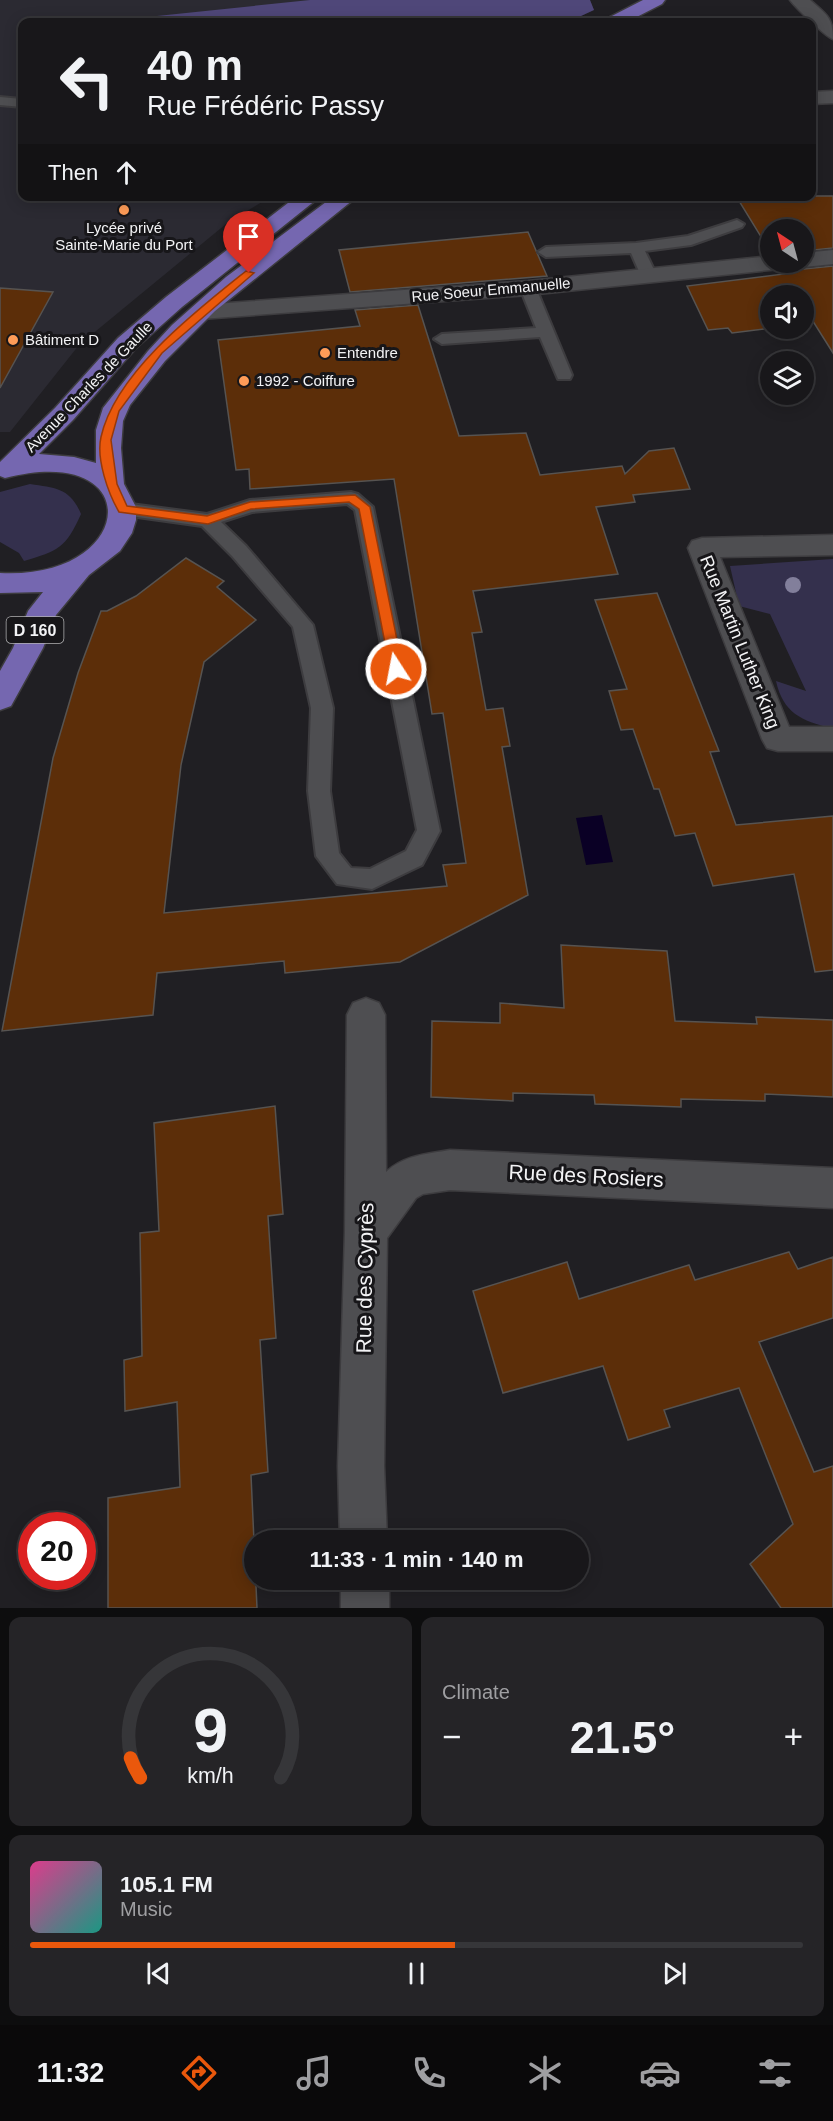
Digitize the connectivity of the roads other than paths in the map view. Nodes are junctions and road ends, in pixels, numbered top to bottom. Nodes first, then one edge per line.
1 (656, 0) edge
2 (799, 0) edge
3 (622, 18) edge
4 (826, 18) edge
5 (833, 34) edge
6 (833, 96) edge
7 (816, 98) edge
8 (0, 101) edge
9 (18, 103) edge
10 (305, 201) edge
11 (341, 201) edge
12 (736, 224) dead end
13 (636, 248) junction
14 (546, 252) dead end
15 (833, 257) edge
16 (814, 259) edge
17 (760, 264) edge
18 (649, 276) junction
19 (528, 288) junction
20 (201, 312) junction
21 (547, 332) junction
22 (442, 339) dead end
23 (564, 375) dead end
24 (6, 469) edge
25 (111, 484) junction
26 (123, 509) junction
27 (208, 520) junction
28 (833, 545) edge
29 (79, 568) junction
30 (0, 583) edge
31 (0, 698) edge
32 (833, 739) edge
33 (366, 1016) dead end
34 (833, 1188) edge
35 (366, 1232) junction
36 (363, 1530) edge
37 (365, 1590) edge
38 (365, 1608) edge

1 - 3 main road
2 - 4 street
4 - 5 street
6 - 7 street
8 - 9 lane
10 - 24 main road, Avenue Charles de Gaulle
11 - 20 main road, Avenue Charles de Gaulle
12 - 13 lane
13 - 14 lane
13 - 18 lane
15 - 16 street
17 - 18 street, Rue Soeur Emmanuelle
18 - 19 street, Rue Soeur Emmanuelle
19 - 20 street, Rue Soeur Emmanuelle
19 - 21 lane
20 - 25 main road, Avenue Charles de Gaulle
21 - 22 lane
21 - 23 lane
24 - 25 main road
25 - 26 main road, Avenue Charles de Gaulle
26 - 27 lane
26 - 29 main road
27 - 27 lane
28 - 32 street, Rue Martin Luther King
29 - 30 main road
29 - 31 main road, D 160
33 - 35 street, Rue des Cyprès
34 - 35 street, Rue des Rosiers
35 - 36 street, Rue des Cyprès
37 - 38 street

